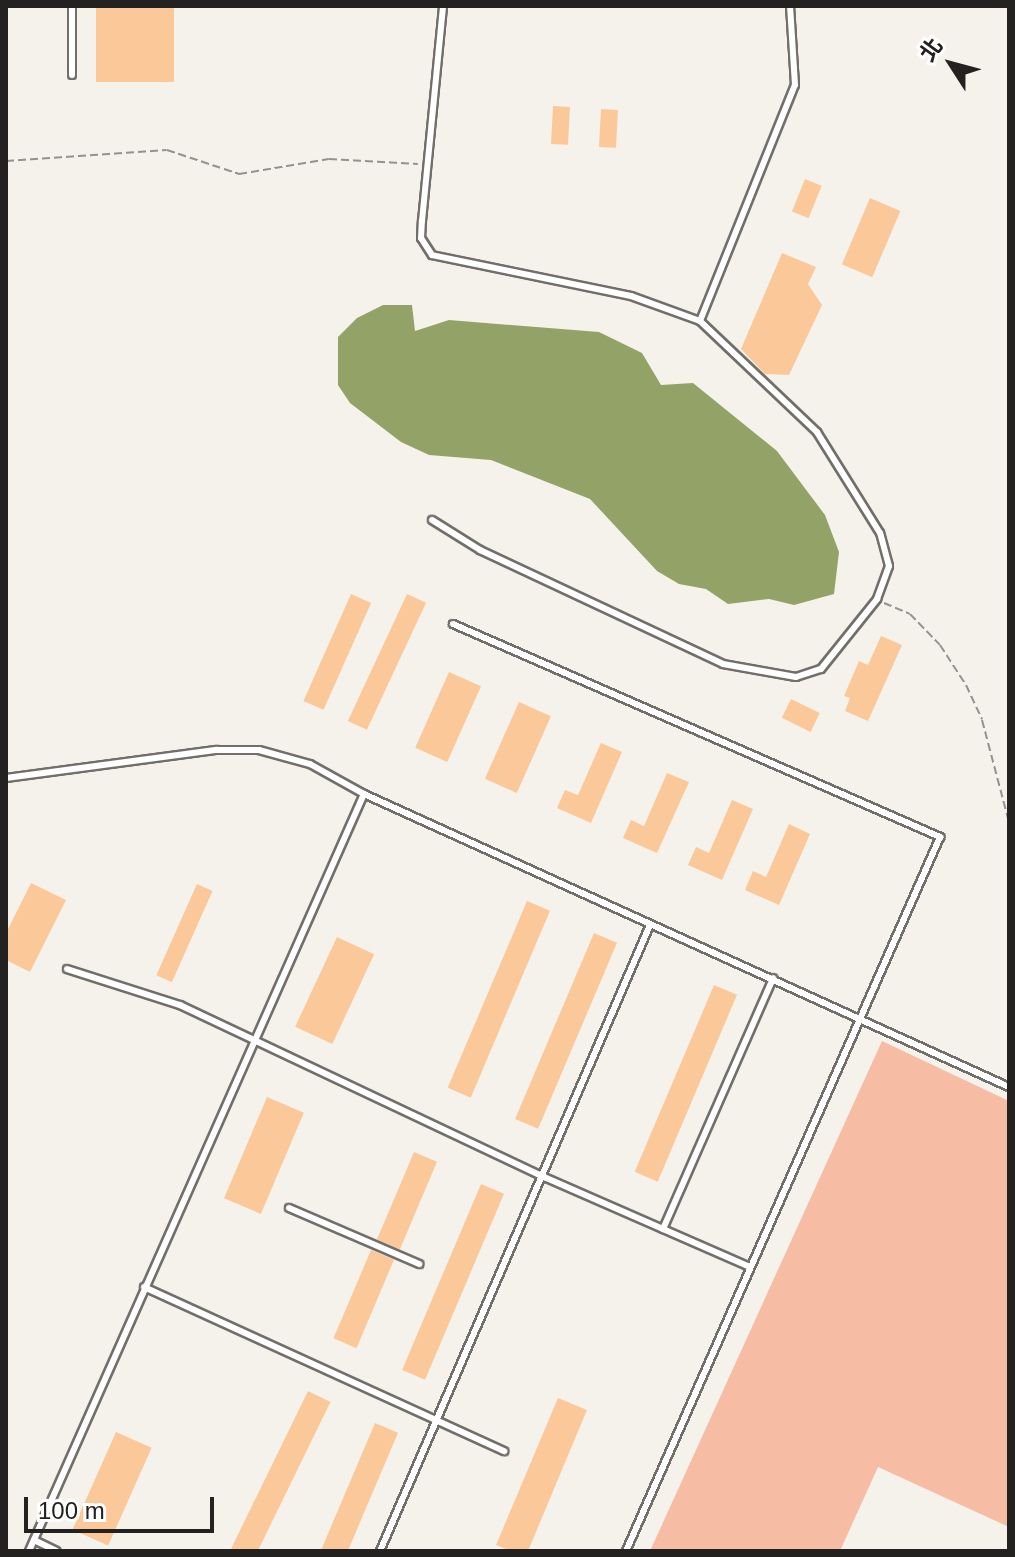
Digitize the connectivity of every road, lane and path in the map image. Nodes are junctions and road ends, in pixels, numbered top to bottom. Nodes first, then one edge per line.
1 (72, 6) edge
2 (443, 6) edge
3 (790, 6) edge
4 (72, 75) dead end
5 (6, 161) edge
6 (427, 164) junction
7 (700, 321) junction
8 (432, 520) dead end
9 (877, 599) junction
10 (453, 624) dead end
11 (6, 778) edge
12 (364, 794) junction
13 (1009, 822) edge
14 (650, 925) junction
15 (67, 969) dead end
16 (773, 978) junction
17 (861, 1017) junction
18 (255, 1040) junction
19 (1009, 1087) edge
20 (544, 1177) junction
21 (289, 1208) dead end
22 (663, 1229) junction
23 (419, 1264) dead end
24 (748, 1266) junction
25 (144, 1287) junction
26 (437, 1421) junction
27 (504, 1451) dead end
28 (34, 1540) junction
29 (29, 1551) edge
30 (57, 1551) edge
31 (380, 1551) edge
32 (626, 1551) edge

1 - 4 lane
2 - 6 lane
3 - 7 lane
5 - 6 path
6 - 7 lane
7 - 9 lane
8 - 9 lane
9 - 13 path
10 - 17 lane
11 - 12 lane
12 - 14 lane
12 - 18 lane
14 - 16 lane
14 - 20 lane
15 - 18 lane
16 - 17 lane
16 - 22 lane
17 - 19 lane
17 - 24 lane
18 - 20 lane
18 - 25 lane
20 - 22 lane
20 - 26 lane
21 - 23 lane
22 - 24 lane
24 - 32 lane
25 - 26 lane
25 - 28 lane
26 - 27 lane
26 - 31 lane
28 - 29 lane
28 - 30 lane

